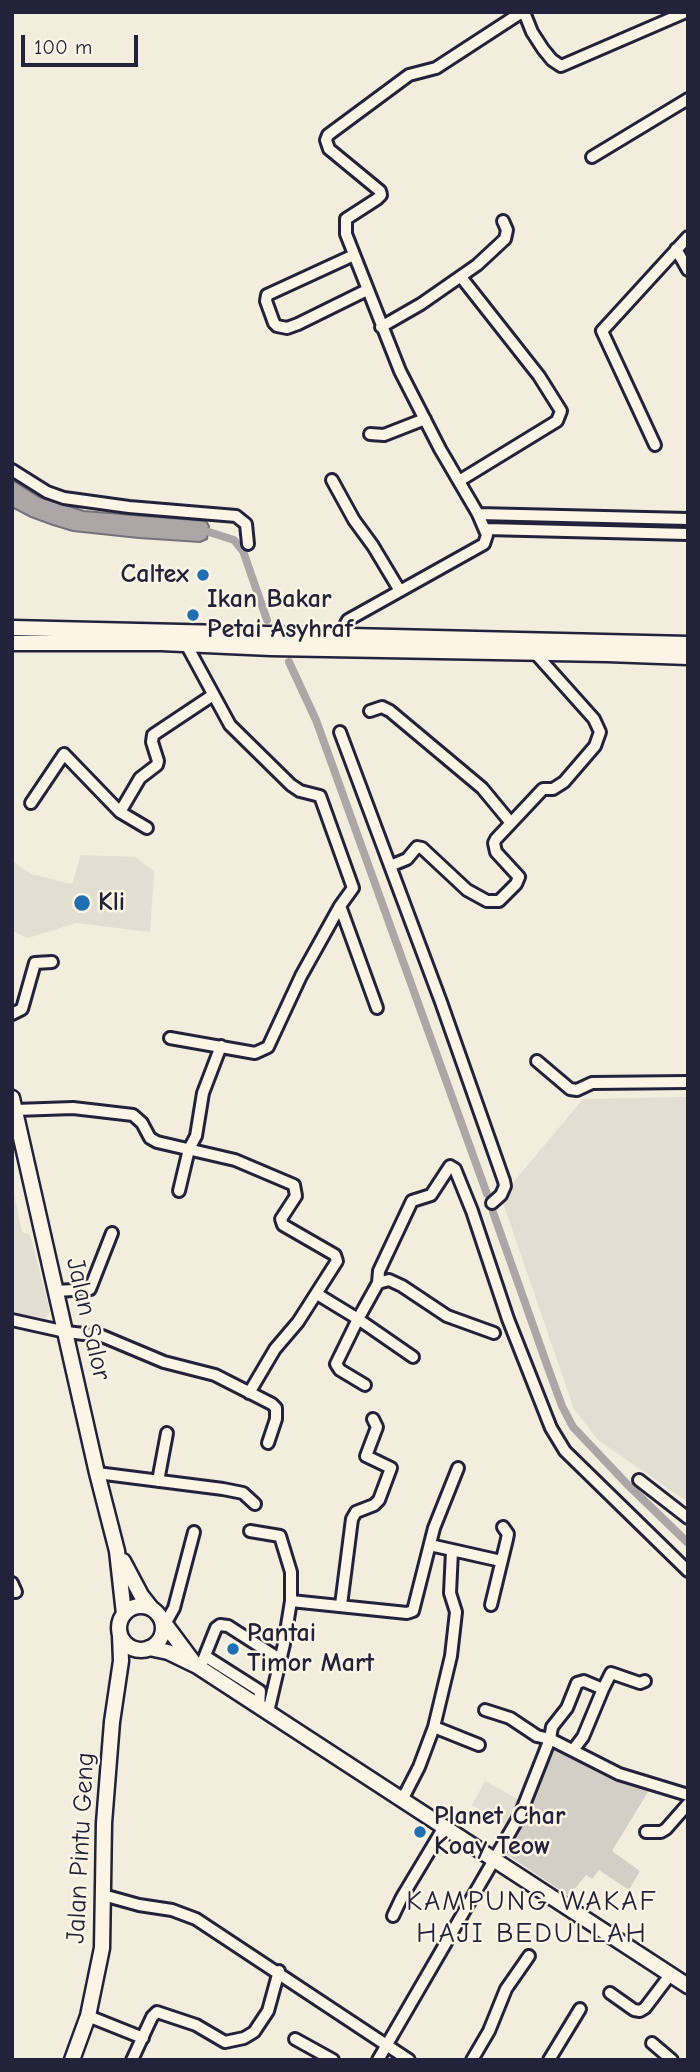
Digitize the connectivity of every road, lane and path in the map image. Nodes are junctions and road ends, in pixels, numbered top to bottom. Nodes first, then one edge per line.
1 (523, 12) edge
2 (686, 12) edge
3 (688, 99) edge
4 (592, 157) dead end
5 (503, 221) dead end
6 (688, 237) edge
7 (676, 249) junction
8 (354, 255) junction
9 (688, 270) edge
10 (461, 277) junction
11 (367, 290) junction
12 (381, 327) junction
13 (425, 419) junction
14 (370, 434) dead end
15 (655, 444) dead end
16 (12, 470) edge
17 (332, 480) dead end
18 (459, 481) junction
19 (478, 514) junction
20 (688, 519) edge
21 (486, 529) junction
22 (688, 534) edge
23 (248, 544) dead end
24 (400, 591) junction
25 (14, 628) edge
26 (339, 636) junction
27 (12, 643) edge
28 (186, 644) junction
29 (688, 644) edge
30 (535, 653) junction
31 (688, 657) edge
32 (213, 695) junction
33 (370, 710) dead end
34 (340, 732) dead end
35 (32, 803) dead end
36 (120, 812) junction
37 (511, 823) junction
38 (147, 828) dead end
39 (390, 866) junction
40 (340, 906) junction
41 (52, 962) dead end
42 (377, 1008) dead end
43 (12, 1014) edge
44 (170, 1038) dead end
45 (221, 1046) junction
46 (537, 1061) dead end
47 (688, 1082) edge
48 (14, 1104) edge
49 (189, 1149) junction
50 (179, 1191) dead end
51 (492, 1203) dead end
52 (111, 1233) dead end
53 (378, 1283) junction
54 (56, 1291) junction
55 (317, 1294) junction
56 (358, 1319) junction
57 (12, 1320) edge
58 (65, 1332) junction
59 (494, 1333) dead end
60 (413, 1357) dead end
61 (365, 1385) dead end
62 (249, 1393) junction
63 (373, 1419) dead end
64 (167, 1433) dead end
65 (268, 1443) dead end
66 (458, 1468) dead end
67 (97, 1473) junction
68 (158, 1480) junction
69 (639, 1480) dead end
70 (256, 1504) dead end
71 (688, 1518) edge
72 (503, 1527) dead end
73 (250, 1531) dead end
74 (194, 1532) dead end
75 (430, 1545) junction
76 (452, 1550) junction
77 (117, 1551) junction
78 (501, 1561) junction
79 (688, 1570) edge
80 (291, 1601) junction
81 (341, 1605) junction
82 (491, 1605) dead end
83 (124, 1614) junction
84 (159, 1617) junction
85 (120, 1634) junction
86 (142, 1649) junction
87 (281, 1660) junction
88 (201, 1663) junction
89 (119, 1678) junction
90 (645, 1681) dead end
91 (603, 1689) junction
92 (264, 1709) junction
93 (485, 1710) dead end
94 (434, 1727) junction
95 (550, 1739) junction
96 (480, 1745) dead end
97 (573, 1750) junction
98 (688, 1795) edge
99 (402, 1800) junction
100 (688, 1804) edge
101 (444, 1827) junction
102 (646, 1832) dead end
103 (494, 1860) junction
104 (103, 1895) junction
105 (393, 1916) dead end
106 (529, 1956) dead end
107 (279, 1971) junction
108 (670, 1975) junction
109 (688, 1986) edge
110 (610, 1993) dead end
111 (580, 2009) dead end
112 (88, 2015) junction
113 (143, 2038) junction
114 (295, 2039) dead end
115 (652, 2043) dead end
116 (386, 2046) junction
117 (72, 2060) edge
118 (132, 2060) edge
119 (333, 2060) edge
120 (378, 2060) edge
121 (409, 2060) edge
122 (472, 2060) edge
123 (549, 2060) edge
124 (672, 2060) edge

1 - 2 street
1 - 8 street
3 - 4 street
5 - 10 street
6 - 7 street
7 - 9 street
7 - 15 street
8 - 11 street
8 - 11 street
10 - 12 street
10 - 18 street
11 - 12 street
12 - 13 street
13 - 14 street
13 - 18 street
16 - 23 street
17 - 24 street
18 - 19 street
19 - 20 street
19 - 21 street
21 - 22 street
21 - 24 street
24 - 26 street
25 - 26 main road
26 - 29 main road
27 - 28 main road
28 - 30 main road
28 - 32 street
30 - 31 main road
30 - 37 street
32 - 36 street
32 - 40 street
33 - 37 street
34 - 39 street
35 - 36 street
36 - 38 street
37 - 39 street
39 - 51 street
40 - 42 street
40 - 45 street
41 - 43 street
44 - 45 street
45 - 49 street
46 - 47 street
48 - 49 street
48 - 54 main road, Jalan Salor
49 - 50 street
49 - 55 street
52 - 54 street
53 - 56 street
53 - 59 street
53 - 79 street
54 - 58 main road, Jalan Salor
55 - 56 street
55 - 62 street
56 - 60 street
56 - 61 street
57 - 58 street
58 - 62 street
58 - 67 main road, Jalan Salor
62 - 65 street
63 - 81 street
64 - 68 street
66 - 75 street
67 - 68 street
67 - 77 main road, Jalan Salor
68 - 70 street
69 - 71 street
72 - 78 street
73 - 80 street
74 - 84 street
75 - 76 street
75 - 81 street
76 - 78 street
76 - 94 street
77 - 83 main road, Jalan Salor
77 - 84 main road, Jalan Salor
78 - 82 street
80 - 81 street
80 - 87 street
83 - 84 main road
83 - 85 main road
84 - 86 main road
84 - 88 main road, Jalan Salor
85 - 86 main road
85 - 89 main road, Jalan Pintu Geng
86 - 88 main road
86 - 89 main road
87 - 88 street
87 - 92 street
88 - 92 main road
89 - 104 main road, Jalan Pintu Geng
90 - 91 street
91 - 95 street
91 - 97 street
92 - 99 main road
93 - 95 street
94 - 96 street
94 - 99 street
95 - 97 street
95 - 103 street
97 - 98 street
99 - 101 main road
100 - 102 street
101 - 103 main road
101 - 105 street
103 - 108 main road
103 - 116 street
104 - 107 street
104 - 112 main road, Jalan Pintu Geng
106 - 122 street
107 - 113 street
107 - 116 street
108 - 109 main road
108 - 110 street
111 - 123 street
112 - 113 street
112 - 117 main road, Jalan Pintu Geng
113 - 118 street
114 - 119 street
115 - 124 street
116 - 120 street
116 - 121 street

